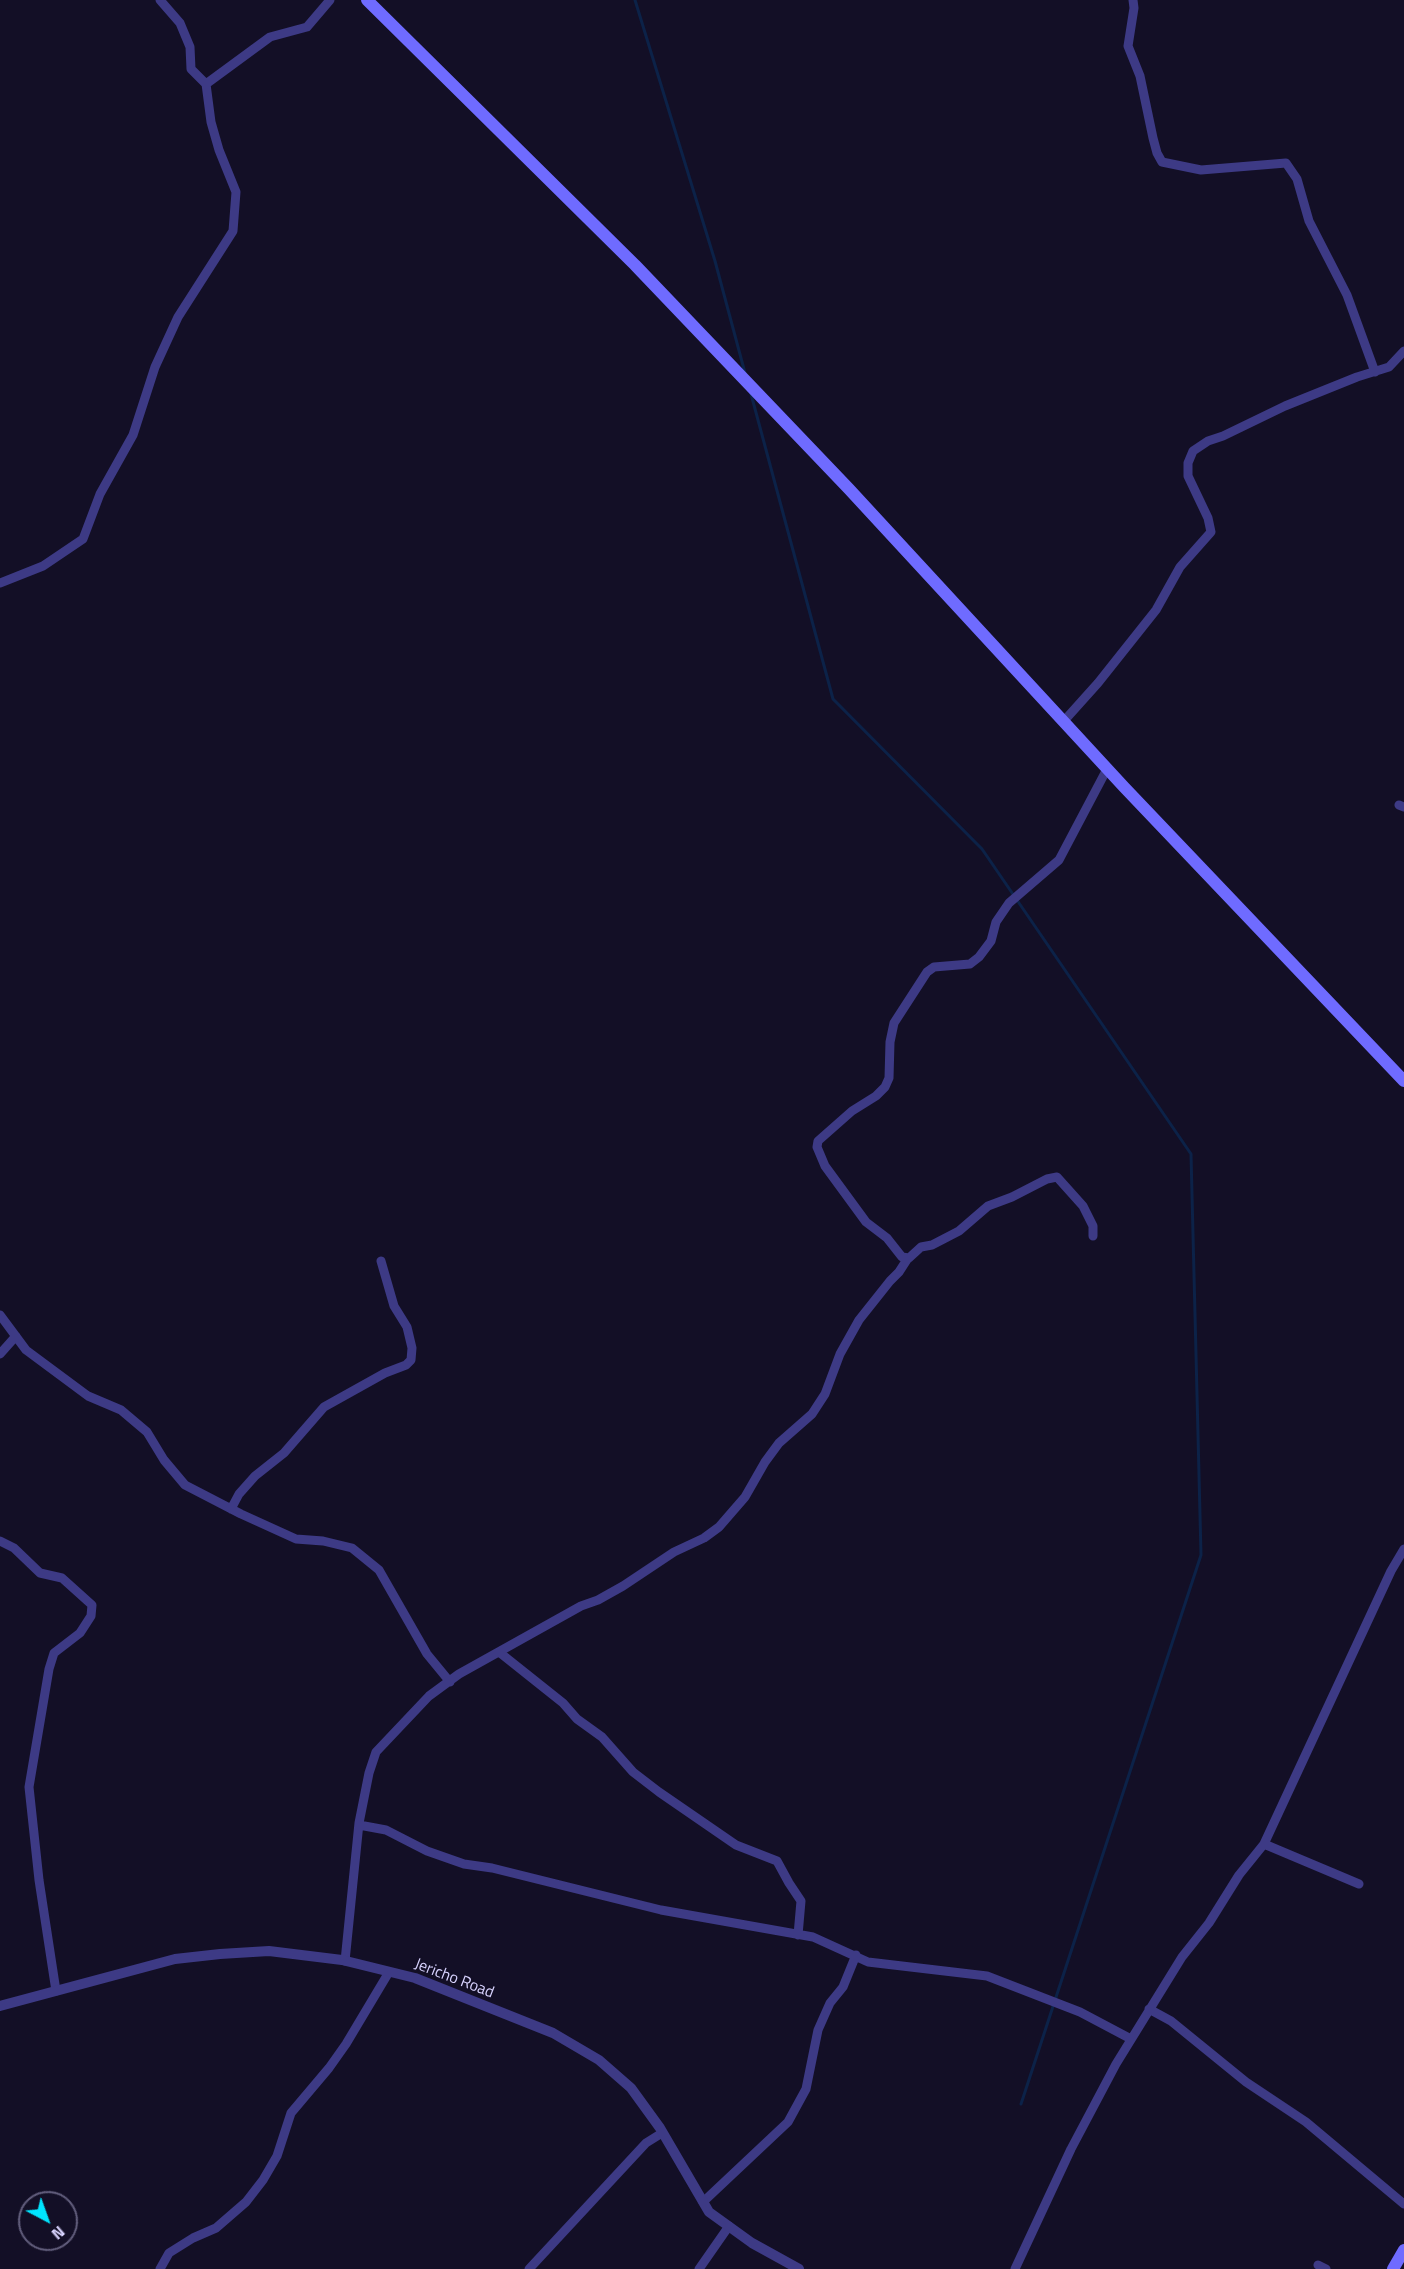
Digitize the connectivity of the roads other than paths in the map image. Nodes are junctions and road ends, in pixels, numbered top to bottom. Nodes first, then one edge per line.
1 (160, 0) edge
2 (330, 0) edge
3 (367, 0) edge
4 (1132, 0) edge
5 (207, 84) junction
6 (1404, 351) edge
7 (1375, 372) junction
8 (0, 583) edge
9 (1063, 722) junction
10 (1107, 769) junction
11 (1404, 1081) edge
12 (1093, 1236) dead end
13 (908, 1258) junction
14 (381, 1261) dead end
15 (0, 1316) edge
16 (16, 1336) junction
17 (0, 1354) edge
18 (231, 1509) junction
19 (0, 1541) edge
20 (1404, 1549) edge
21 (499, 1652) junction
22 (450, 1682) junction
23 (358, 1825) junction
24 (1264, 1844) junction
25 (1359, 1884) dead end
26 (798, 1935) junction
27 (856, 1955) junction
28 (345, 1961) junction
29 (389, 1972) junction
30 (56, 1991) junction
31 (0, 2006) edge
32 (1149, 2009) junction
33 (1131, 2039) junction
34 (662, 2133) junction
35 (703, 2202) junction
36 (1404, 2204) edge
37 (729, 2226) junction
38 (1404, 2250) edge
39 (160, 2269) edge
40 (529, 2269) edge
41 (699, 2269) edge
42 (799, 2269) edge
43 (1015, 2269) edge
44 (1393, 2269) edge

1 - 5 street
2 - 5 street
3 - 9 main road
4 - 7 street
5 - 8 street
6 - 7 street
7 - 9 street
9 - 10 main road
10 - 11 main road
10 - 13 street
12 - 13 street
13 - 21 street
14 - 18 street
15 - 16 street
16 - 17 street
16 - 18 street
18 - 22 street
19 - 30 street
20 - 24 street
21 - 22 street
21 - 26 street
22 - 23 street
23 - 26 street
23 - 28 street
24 - 25 street
24 - 32 street
26 - 27 street
27 - 33 street
27 - 35 street
28 - 29 street, Jericho Road
28 - 30 street, Jericho Road
29 - 34 street, Jericho Road
29 - 39 street
30 - 31 street, Jericho Road
32 - 33 street
32 - 36 street
33 - 43 street
34 - 35 street, Jericho Road
34 - 40 street
35 - 37 street, Jericho Road
37 - 41 street
37 - 42 street, Jericho Road
38 - 44 main road

